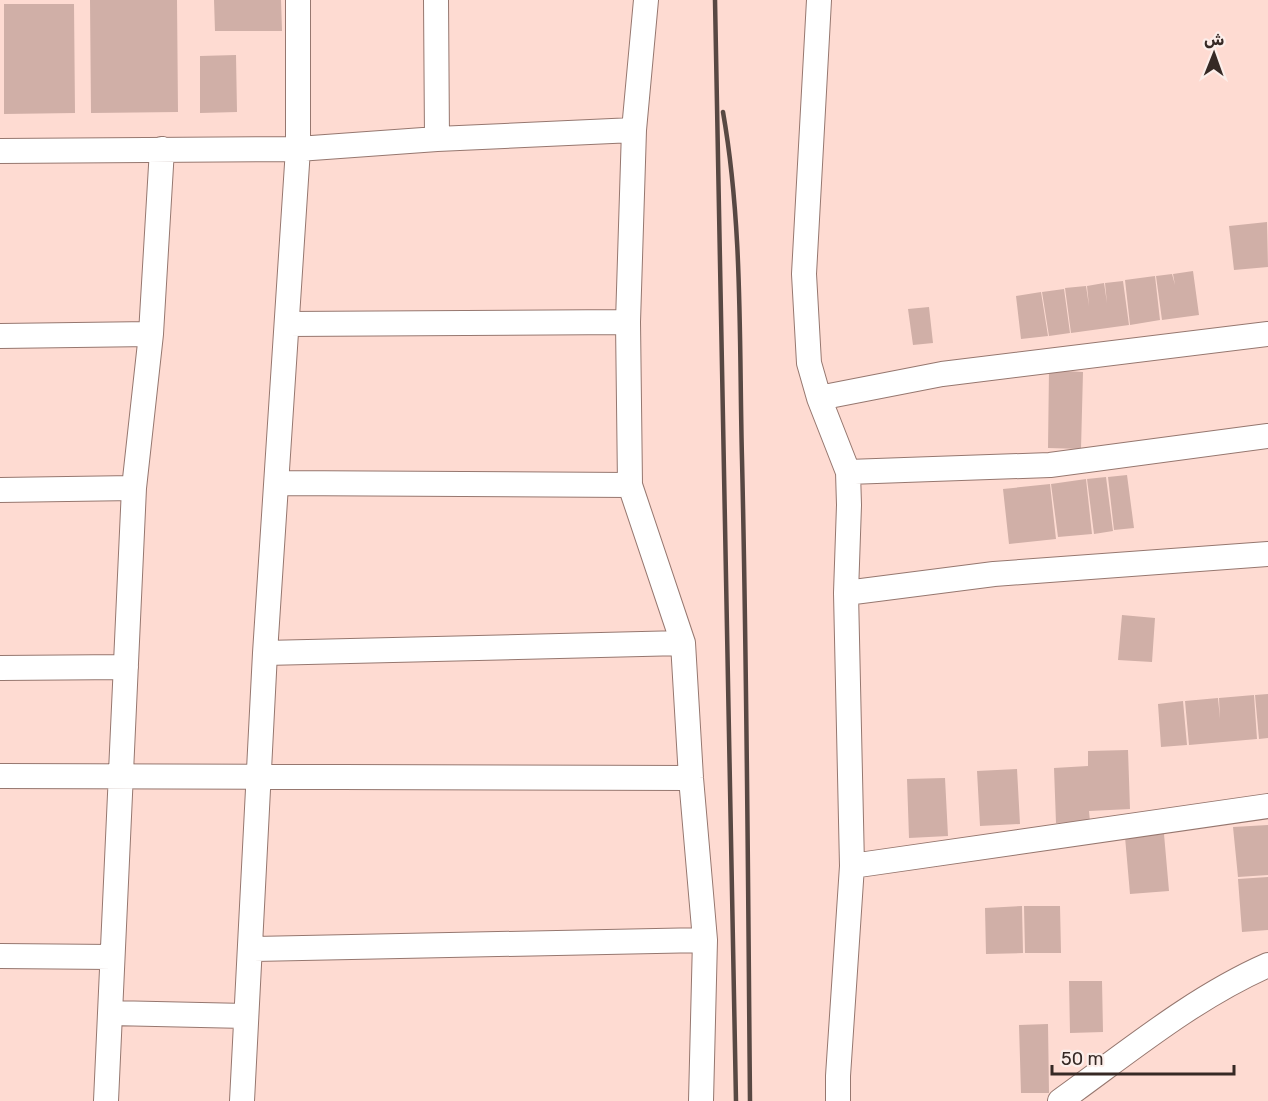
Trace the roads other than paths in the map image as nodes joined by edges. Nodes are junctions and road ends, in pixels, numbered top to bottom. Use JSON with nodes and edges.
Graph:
{"nodes":[{"id":1,"x":298,"y":0,"type":"edge"},
{"id":2,"x":436,"y":0,"type":"edge"},
{"id":3,"x":646,"y":0,"type":"edge"},
{"id":4,"x":819,"y":0,"type":"edge"},
{"id":5,"x":634,"y":130,"type":"junction"},
{"id":6,"x":437,"y":139,"type":"junction"},
{"id":7,"x":162,"y":148,"type":"junction"},
{"id":8,"x":298,"y":149,"type":"junction"},
{"id":9,"x":0,"y":150,"type":"edge"},
{"id":10,"x":628,"y":322,"type":"junction"},
{"id":11,"x":287,"y":324,"type":"junction"},
{"id":12,"x":151,"y":334,"type":"junction"},
{"id":13,"x":1268,"y":334,"type":"edge"},
{"id":14,"x":0,"y":336,"type":"edge"},
{"id":15,"x":819,"y":398,"type":"junction"},
{"id":16,"x":1268,"y":436,"type":"edge"},
{"id":17,"x":848,"y":472,"type":"junction"},
{"id":18,"x":277,"y":483,"type":"junction"},
{"id":19,"x":630,"y":485,"type":"junction"},
{"id":20,"x":135,"y":488,"type":"junction"},
{"id":21,"x":0,"y":490,"type":"edge"},
{"id":22,"x":1268,"y":554,"type":"edge"},
{"id":23,"x":846,"y":593,"type":"junction"},
{"id":24,"x":682,"y":643,"type":"junction"},
{"id":25,"x":265,"y":653,"type":"junction"},
{"id":26,"x":126,"y":667,"type":"junction"},
{"id":27,"x":0,"y":668,"type":"edge"},
{"id":28,"x":0,"y":776,"type":"edge"},
{"id":29,"x":122,"y":776,"type":"junction"},
{"id":30,"x":259,"y":776,"type":"junction"},
{"id":31,"x":691,"y":778,"type":"junction"},
{"id":32,"x":1268,"y":806,"type":"edge"},
{"id":33,"x":852,"y":866,"type":"junction"},
{"id":34,"x":705,"y":940,"type":"junction"},
{"id":35,"x":250,"y":949,"type":"junction"},
{"id":36,"x":0,"y":956,"type":"edge"},
{"id":37,"x":112,"y":957,"type":"junction"},
{"id":38,"x":1268,"y":965,"type":"edge"},
{"id":39,"x":111,"y":1012,"type":"junction"},
{"id":40,"x":246,"y":1016,"type":"junction"},
{"id":41,"x":106,"y":1101,"type":"edge"},
{"id":42,"x":242,"y":1101,"type":"edge"},
{"id":43,"x":701,"y":1101,"type":"edge"},
{"id":44,"x":838,"y":1101,"type":"edge"},
{"id":45,"x":1060,"y":1101,"type":"edge"}],
"edges":[{"from":1,"to":8,"type":"street"},
{"from":2,"to":6,"type":"street"},
{"from":3,"to":5,"type":"street"},
{"from":4,"to":15,"type":"street"},
{"from":5,"to":6,"type":"street"},
{"from":5,"to":10,"type":"street"},
{"from":6,"to":8,"type":"street"},
{"from":7,"to":8,"type":"street"},
{"from":7,"to":9,"type":"street"},
{"from":7,"to":12,"type":"street"},
{"from":8,"to":11,"type":"street"},
{"from":10,"to":11,"type":"street"},
{"from":10,"to":19,"type":"street"},
{"from":11,"to":18,"type":"street"},
{"from":12,"to":14,"type":"street"},
{"from":12,"to":20,"type":"street"},
{"from":13,"to":15,"type":"street"},
{"from":15,"to":17,"type":"street"},
{"from":16,"to":17,"type":"street"},
{"from":17,"to":23,"type":"street"},
{"from":18,"to":19,"type":"street"},
{"from":18,"to":25,"type":"street"},
{"from":19,"to":24,"type":"street"},
{"from":20,"to":21,"type":"street"},
{"from":20,"to":26,"type":"street"},
{"from":22,"to":23,"type":"street"},
{"from":23,"to":33,"type":"street"},
{"from":24,"to":25,"type":"street"},
{"from":24,"to":31,"type":"street"},
{"from":25,"to":30,"type":"street"},
{"from":26,"to":27,"type":"street"},
{"from":26,"to":29,"type":"street"},
{"from":28,"to":29,"type":"street"},
{"from":29,"to":30,"type":"street"},
{"from":29,"to":37,"type":"street"},
{"from":30,"to":31,"type":"street"},
{"from":30,"to":35,"type":"street"},
{"from":31,"to":34,"type":"street"},
{"from":32,"to":33,"type":"street"},
{"from":33,"to":44,"type":"street"},
{"from":34,"to":35,"type":"street"},
{"from":34,"to":43,"type":"street"},
{"from":35,"to":40,"type":"street"},
{"from":36,"to":37,"type":"street"},
{"from":37,"to":39,"type":"street"},
{"from":38,"to":45,"type":"street"},
{"from":39,"to":40,"type":"street"},
{"from":39,"to":41,"type":"street"},
{"from":40,"to":42,"type":"street"}]}
